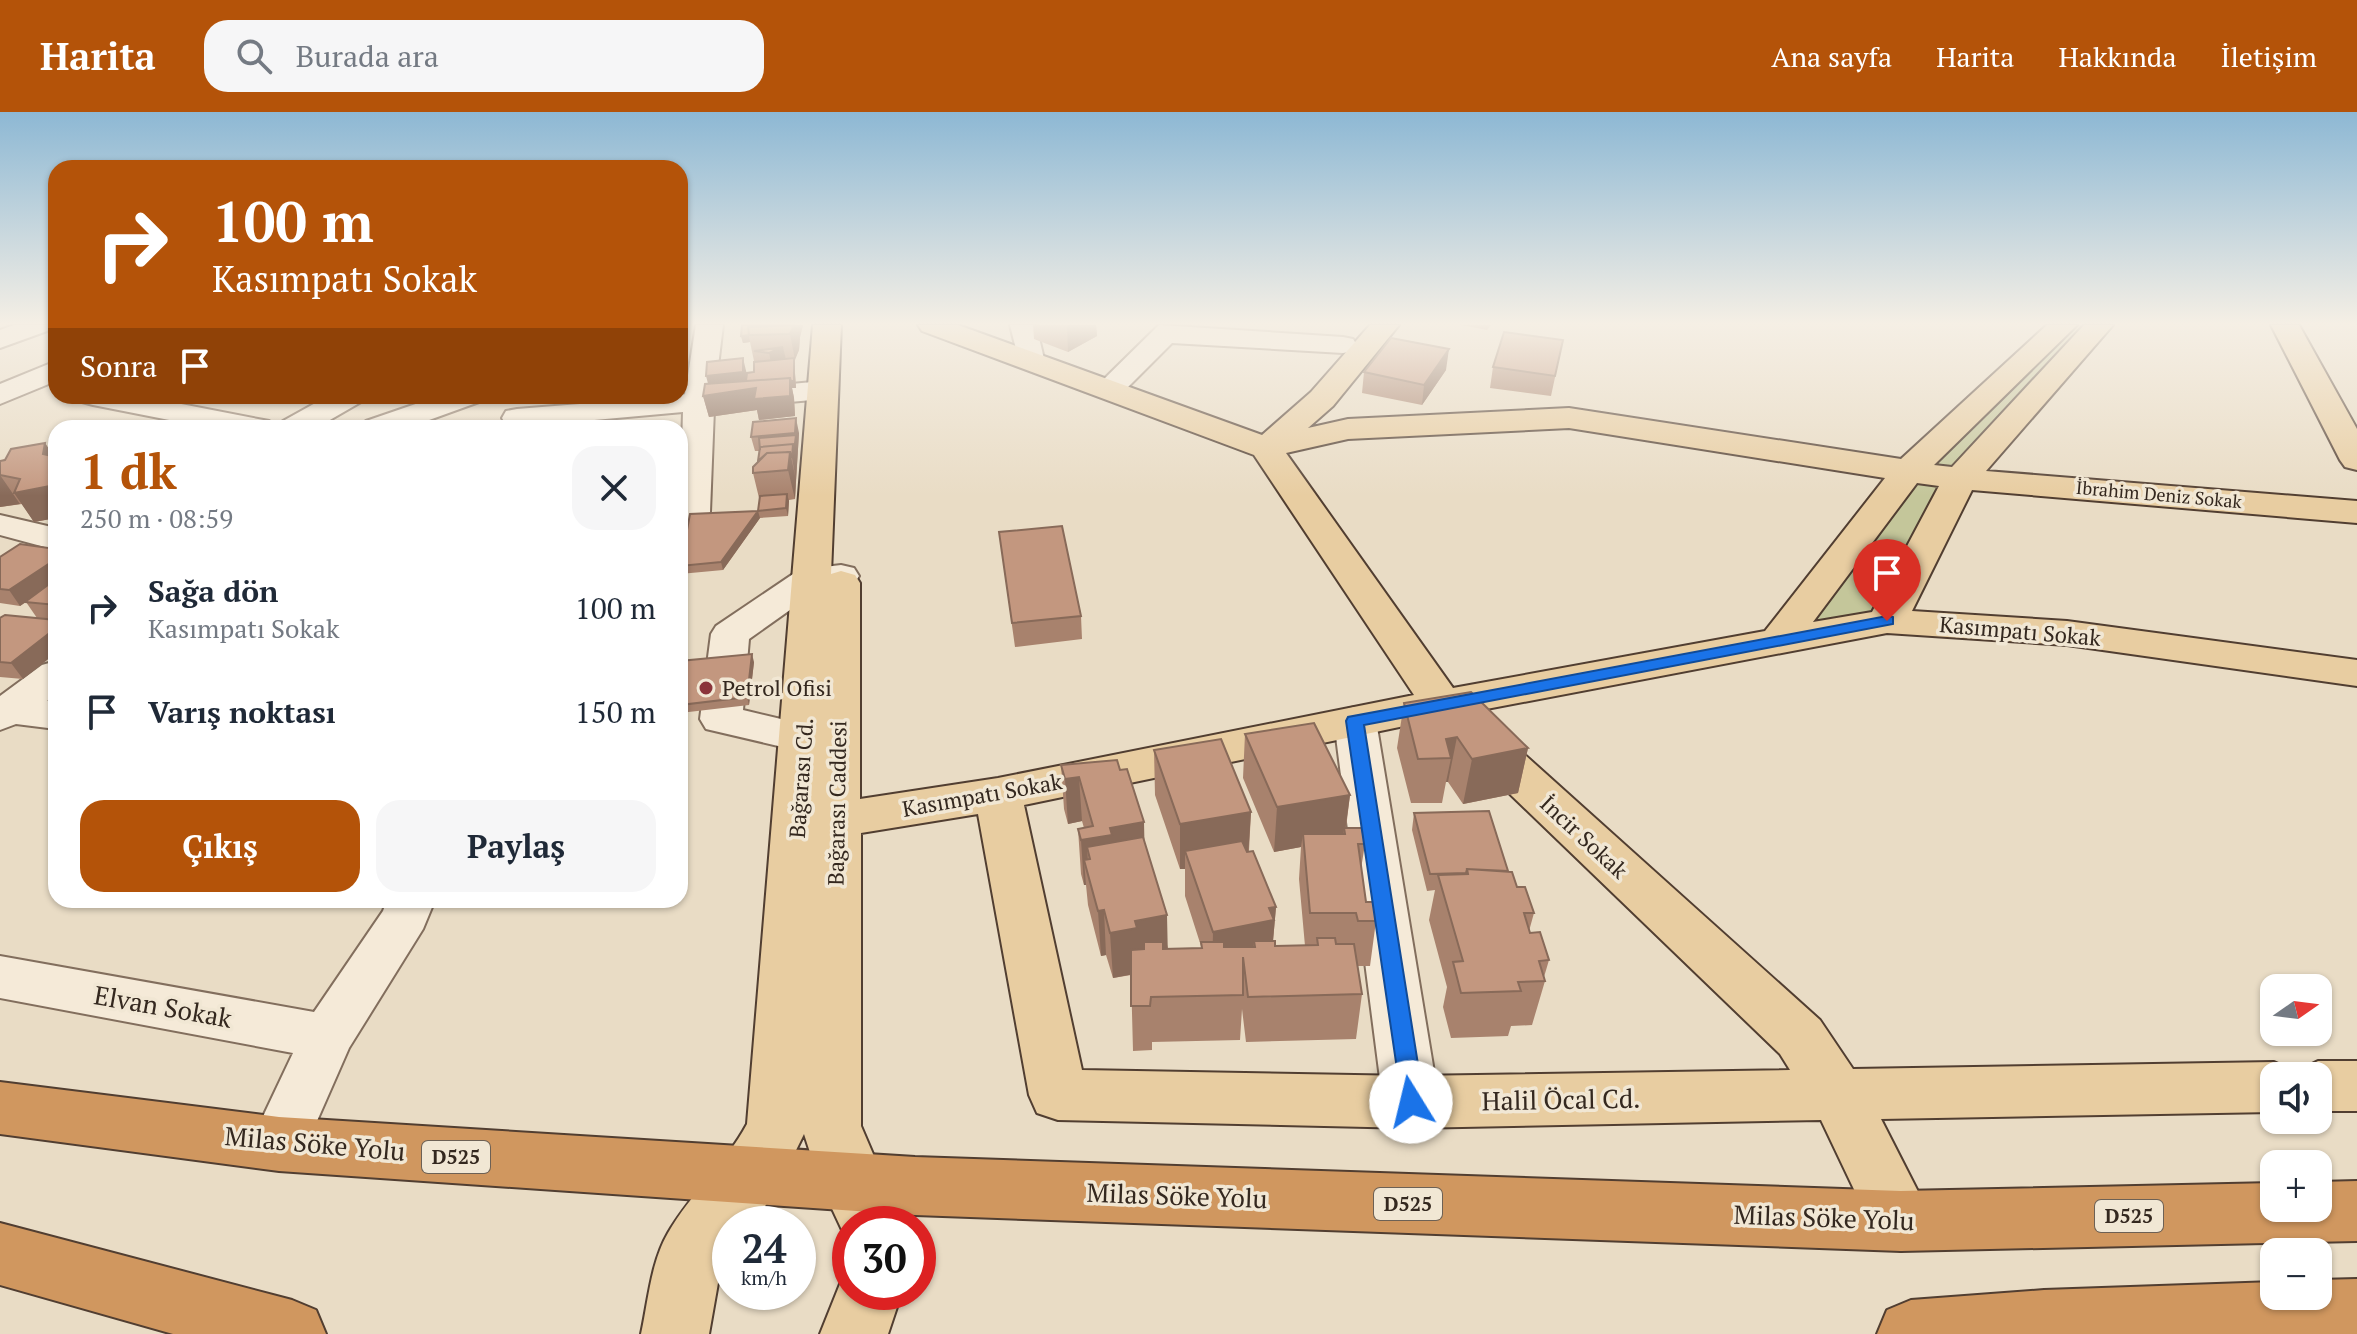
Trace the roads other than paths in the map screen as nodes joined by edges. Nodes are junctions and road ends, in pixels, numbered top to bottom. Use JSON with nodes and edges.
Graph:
{"nodes":[{"id":1,"x":696,"y":382,"type":"edge"},
{"id":2,"x":823,"y":382,"type":"edge"},
{"id":3,"x":843,"y":382,"type":"edge"},
{"id":4,"x":1091,"y":382,"type":"edge"},
{"id":5,"x":1117,"y":382,"type":"edge"},
{"id":6,"x":1310,"y":382,"type":"edge"},
{"id":7,"x":1336,"y":382,"type":"edge"},
{"id":8,"x":2002,"y":382,"type":"edge"},
{"id":9,"x":2048,"y":382,"type":"edge"},
{"id":10,"x":2315,"y":382,"type":"edge"},
{"id":11,"x":7,"y":387,"type":"edge"},
{"id":12,"x":1110,"y":389,"type":"junction"},
{"id":13,"x":48,"y":390,"type":"edge"},
{"id":14,"x":823,"y":390,"type":"junction"},
{"id":15,"x":699,"y":400,"type":"junction"},
{"id":16,"x":688,"y":401,"type":"edge"},
{"id":17,"x":170,"y":404,"type":"edge"},
{"id":18,"x":179,"y":404,"type":"edge"},
{"id":19,"x":250,"y":404,"type":"edge"},
{"id":20,"x":336,"y":404,"type":"edge"},
{"id":21,"x":445,"y":404,"type":"edge"},
{"id":22,"x":647,"y":404,"type":"edge"},
{"id":23,"x":517,"y":414,"type":"edge"},
{"id":24,"x":137,"y":420,"type":"edge"},
{"id":25,"x":219,"y":420,"type":"joint"},
{"id":26,"x":308,"y":420,"type":"edge"},
{"id":27,"x":400,"y":420,"type":"edge"},
{"id":28,"x":688,"y":439,"type":"edge"},
{"id":29,"x":1266,"y":448,"type":"junction"},
{"id":30,"x":2357,"y":460,"type":"edge"},
{"id":31,"x":1907,"y":472,"type":"junction"},
{"id":32,"x":1960,"y":479,"type":"junction"},
{"id":33,"x":693,"y":512,"type":"edge"},
{"id":34,"x":2357,"y":512,"type":"edge"},
{"id":35,"x":29,"y":532,"type":"edge"},
{"id":36,"x":0,"y":552,"type":"edge"},
{"id":37,"x":827,"y":577,"type":"junction"},
{"id":38,"x":1887,"y":621,"type":"junction"},
{"id":39,"x":1779,"y":640,"type":"junction"},
{"id":40,"x":2357,"y":673,"type":"edge"},
{"id":41,"x":48,"y":680,"type":"edge"},
{"id":42,"x":1442,"y":704,"type":"junction"},
{"id":43,"x":4,"y":713,"type":"edge"},
{"id":44,"x":48,"y":715,"type":"edge"},
{"id":45,"x":1355,"y":721,"type":"junction"},
{"id":46,"x":804,"y":738,"type":"junction"},
{"id":47,"x":998,"y":794,"type":"junction"},
{"id":48,"x":836,"y":820,"type":"junction"},
{"id":49,"x":408,"y":908,"type":"edge"},
{"id":50,"x":0,"y":977,"type":"edge"},
{"id":51,"x":327,"y":1037,"type":"junction"},
{"id":52,"x":2332,"y":1086,"type":"edge"},
{"id":53,"x":2357,"y":1086,"type":"edge"},
{"id":54,"x":2260,"y":1087,"type":"edge"},
{"id":55,"x":1839,"y":1096,"type":"junction"},
{"id":56,"x":1411,"y":1102,"type":"junction"},
{"id":57,"x":0,"y":1108,"type":"edge"},
{"id":58,"x":279,"y":1144,"type":"junction"},
{"id":59,"x":751,"y":1177,"type":"junction"},
{"id":60,"x":861,"y":1203,"type":"edge"},
{"id":61,"x":2357,"y":1211,"type":"edge"},
{"id":62,"x":1901,"y":1221,"type":"junction"},
{"id":63,"x":0,"y":1254,"type":"edge"},
{"id":64,"x":863,"y":1310,"type":"edge"},
{"id":65,"x":2357,"y":1312,"type":"edge"},
{"id":66,"x":2048,"y":1329,"type":"edge"},
{"id":67,"x":292,"y":1334,"type":"edge"},
{"id":68,"x":675,"y":1334,"type":"edge"},
{"id":69,"x":854,"y":1334,"type":"edge"},
{"id":70,"x":1911,"y":1334,"type":"edge"}],
"edges":[{"from":1,"to":15,"type":"street"},
{"from":2,"to":14,"type":"main road","name":"Bağarası Cd."},
{"from":3,"to":37,"type":"main road","name":"Bağarası Caddesi"},
{"from":4,"to":12,"type":"main road"},
{"from":5,"to":12,"type":"street"},
{"from":6,"to":29,"type":"main road"},
{"from":7,"to":29,"type":"main road"},
{"from":8,"to":31,"type":"main road"},
{"from":9,"to":32,"type":"main road"},
{"from":10,"to":30,"type":"main road"},
{"from":11,"to":13,"type":"street"},
{"from":12,"to":29,"type":"main road"},
{"from":14,"to":15,"type":"street"},
{"from":14,"to":37,"type":"main road","name":"Bağarası Cd."},
{"from":15,"to":16,"type":"street"},
{"from":15,"to":28,"type":"street"},
{"from":17,"to":24,"type":"street"},
{"from":18,"to":25,"type":"street"},
{"from":19,"to":25,"type":"street"},
{"from":20,"to":26,"type":"street"},
{"from":21,"to":27,"type":"street"},
{"from":22,"to":23,"type":"street"},
{"from":28,"to":33,"type":"street"},
{"from":29,"to":31,"type":"main road","name":"İbrahim Deniz Sokak"},
{"from":29,"to":42,"type":"main road","name":"İncir Sokak"},
{"from":31,"to":32,"type":"main road","name":"İbrahim Deniz Sokak"},
{"from":31,"to":39,"type":"main road"},
{"from":32,"to":34,"type":"main road","name":"İbrahim Deniz Sokak"},
{"from":32,"to":38,"type":"main road"},
{"from":35,"to":36,"type":"street"},
{"from":37,"to":46,"type":"main road","name":"Bağarası Cd."},
{"from":37,"to":46,"type":"street"},
{"from":37,"to":48,"type":"main road","name":"Bağarası Caddesi"},
{"from":38,"to":39,"type":"main road","name":"Kasımpatı Sokak"},
{"from":38,"to":40,"type":"main road","name":"Kasımpatı Sokak"},
{"from":39,"to":42,"type":"main road","name":"Kasımpatı Sokak"},
{"from":41,"to":43,"type":"street"},
{"from":42,"to":45,"type":"main road","name":"Kasımpatı Sokak"},
{"from":42,"to":55,"type":"main road","name":"İncir Sokak"},
{"from":43,"to":44,"type":"street"},
{"from":45,"to":47,"type":"main road","name":"Kasımpatı Sokak"},
{"from":45,"to":56,"type":"street"},
{"from":46,"to":59,"type":"main road","name":"Bağarası Cd."},
{"from":47,"to":48,"type":"main road","name":"Kasımpatı Sokak"},
{"from":47,"to":56,"type":"main road","name":"Halil Öcal Cd."},
{"from":48,"to":60,"type":"main road","name":"Bağarası Caddesi"},
{"from":49,"to":51,"type":"street"},
{"from":50,"to":51,"type":"street","name":"Elvan Sokak"},
{"from":51,"to":58,"type":"street"},
{"from":52,"to":53,"type":"main road"},
{"from":54,"to":55,"type":"main road","name":"Halil Öcal Cd."},
{"from":55,"to":56,"type":"main road","name":"Halil Öcal Cd."},
{"from":55,"to":62,"type":"main road","name":"İncir Sokak"},
{"from":57,"to":58,"type":"highway","name":"Milas Söke Yolu","number":"D525"},
{"from":58,"to":59,"type":"highway","name":"Milas Söke Yolu","number":"D525"},
{"from":59,"to":60,"type":"highway","name":"Milas Söke Yolu","number":"D525"},
{"from":59,"to":68,"type":"main road","name":"Bağarası Cd."},
{"from":60,"to":62,"type":"highway","name":"Milas Söke Yolu","number":"D525"},
{"from":61,"to":62,"type":"highway","name":"Milas Söke Yolu","number":"D525"},
{"from":63,"to":67,"type":"highway"},
{"from":64,"to":69,"type":"main road"},
{"from":65,"to":66,"type":"highway"},
{"from":66,"to":70,"type":"highway"}]}
